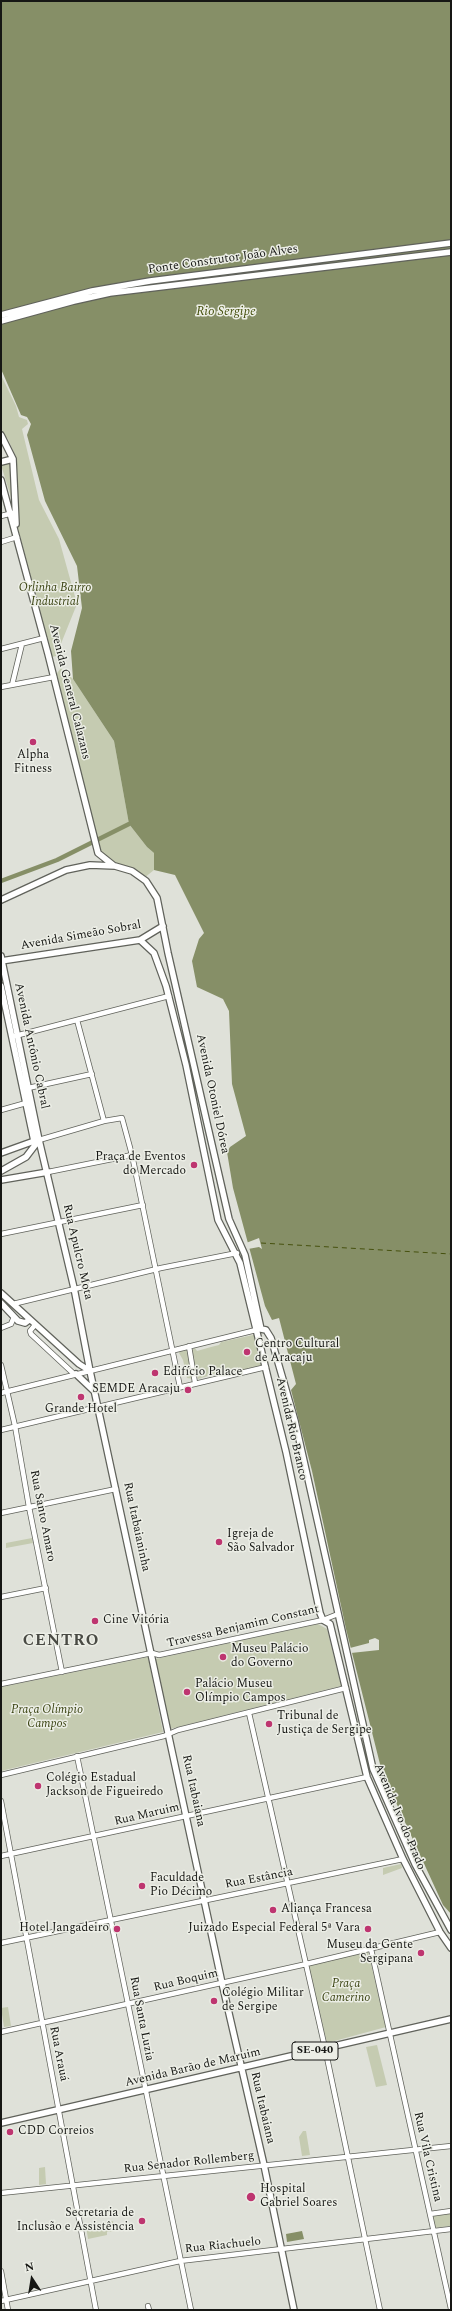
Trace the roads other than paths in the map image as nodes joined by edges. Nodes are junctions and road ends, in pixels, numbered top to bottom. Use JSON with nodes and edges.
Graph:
{"nodes":[{"id":1,"x":451,"y":243,"type":"edge"},
{"id":2,"x":451,"y":252,"type":"edge"},
{"id":3,"x":1,"y":315,"type":"edge"},
{"id":4,"x":1,"y":321,"type":"edge"},
{"id":5,"x":1,"y":435,"type":"edge"},
{"id":6,"x":13,"y":459,"type":"junction"},
{"id":7,"x":1,"y":462,"type":"edge"},
{"id":8,"x":1,"y":480,"type":"edge"},
{"id":9,"x":13,"y":513,"type":"junction"},
{"id":10,"x":1,"y":516,"type":"edge"},
{"id":11,"x":16,"y":535,"type":"junction"},
{"id":12,"x":1,"y":542,"type":"edge"},
{"id":13,"x":44,"y":638,"type":"junction"},
{"id":14,"x":22,"y":644,"type":"junction"},
{"id":15,"x":1,"y":649,"type":"edge"},
{"id":16,"x":54,"y":677,"type":"junction"},
{"id":17,"x":12,"y":685,"type":"junction"},
{"id":18,"x":1,"y":687,"type":"edge"},
{"id":19,"x":115,"y":866,"type":"junction"},
{"id":20,"x":1,"y":900,"type":"edge"},
{"id":21,"x":163,"y":926,"type":"junction"},
{"id":22,"x":140,"y":940,"type":"junction"},
{"id":23,"x":1,"y":960,"type":"edge"},
{"id":24,"x":1,"y":986,"type":"edge"},
{"id":25,"x":169,"y":996,"type":"junction"},
{"id":26,"x":77,"y":1020,"type":"junction"},
{"id":27,"x":15,"y":1036,"type":"junction"},
{"id":28,"x":92,"y":1074,"type":"junction"},
{"id":29,"x":28,"y":1088,"type":"junction"},
{"id":30,"x":26,"y":1102,"type":"junction"},
{"id":31,"x":1,"y":1110,"type":"edge"},
{"id":32,"x":104,"y":1121,"type":"junction"},
{"id":33,"x":37,"y":1140,"type":"junction"},
{"id":34,"x":1,"y":1153,"type":"edge"},
{"id":35,"x":132,"y":1155,"type":"junction"},
{"id":36,"x":1,"y":1171,"type":"edge"},
{"id":37,"x":48,"y":1172,"type":"junction"},
{"id":38,"x":1,"y":1180,"type":"edge"},
{"id":39,"x":143,"y":1205,"type":"junction"},
{"id":40,"x":60,"y":1222,"type":"junction"},
{"id":41,"x":1,"y":1234,"type":"edge"},
{"id":42,"x":237,"y":1253,"type":"junction"},
{"id":43,"x":156,"y":1269,"type":"junction"},
{"id":44,"x":74,"y":1288,"type":"junction"},
{"id":45,"x":1,"y":1293,"type":"edge"},
{"id":46,"x":1,"y":1303,"type":"edge"},
{"id":47,"x":13,"y":1304,"type":"junction"},
{"id":48,"x":14,"y":1317,"type":"junction"},
{"id":49,"x":29,"y":1320,"type":"junction"},
{"id":50,"x":35,"y":1325,"type":"junction"},
{"id":51,"x":1,"y":1328,"type":"edge"},
{"id":52,"x":262,"y":1329,"type":"junction"},
{"id":53,"x":255,"y":1330,"type":"junction"},
{"id":54,"x":189,"y":1346,"type":"junction"},
{"id":55,"x":173,"y":1350,"type":"junction"},
{"id":56,"x":1,"y":1365,"type":"edge"},
{"id":57,"x":266,"y":1367,"type":"junction"},
{"id":58,"x":90,"y":1371,"type":"junction"},
{"id":59,"x":75,"y":1374,"type":"junction"},
{"id":60,"x":195,"y":1383,"type":"junction"},
{"id":61,"x":180,"y":1387,"type":"junction"},
{"id":62,"x":7,"y":1391,"type":"junction"},
{"id":63,"x":95,"y":1392,"type":"junction"},
{"id":64,"x":1,"y":1393,"type":"edge"},
{"id":65,"x":98,"y":1406,"type":"junction"},
{"id":66,"x":15,"y":1426,"type":"junction"},
{"id":67,"x":1,"y":1430,"type":"edge"},
{"id":68,"x":116,"y":1488,"type":"junction"},
{"id":69,"x":29,"y":1507,"type":"junction"},
{"id":70,"x":1,"y":1513,"type":"edge"},
{"id":71,"x":46,"y":1588,"type":"junction"},
{"id":72,"x":1,"y":1597,"type":"edge"},
{"id":73,"x":338,"y":1614,"type":"junction"},
{"id":74,"x":323,"y":1620,"type":"junction"},
{"id":75,"x":152,"y":1653,"type":"junction"},
{"id":76,"x":62,"y":1672,"type":"junction"},
{"id":77,"x":1,"y":1684,"type":"edge"},
{"id":78,"x":346,"y":1688,"type":"junction"},
{"id":79,"x":249,"y":1713,"type":"junction"},
{"id":80,"x":170,"y":1733,"type":"junction"},
{"id":81,"x":77,"y":1756,"type":"junction"},
{"id":82,"x":1,"y":1775,"type":"edge"},
{"id":83,"x":367,"y":1777,"type":"junction"},
{"id":84,"x":268,"y":1799,"type":"junction"},
{"id":85,"x":1,"y":1800,"type":"edge"},
{"id":86,"x":187,"y":1816,"type":"junction"},
{"id":87,"x":94,"y":1837,"type":"junction"},
{"id":88,"x":11,"y":1854,"type":"junction"},
{"id":89,"x":1,"y":1856,"type":"edge"},
{"id":90,"x":404,"y":1859,"type":"junction"},
{"id":91,"x":287,"y":1884,"type":"junction"},
{"id":92,"x":205,"y":1900,"type":"junction"},
{"id":93,"x":111,"y":1920,"type":"junction"},
{"id":94,"x":451,"y":1930,"type":"edge"},
{"id":95,"x":440,"y":1932,"type":"junction"},
{"id":96,"x":27,"y":1938,"type":"junction"},
{"id":97,"x":1,"y":1943,"type":"edge"},
{"id":98,"x":451,"y":1948,"type":"edge"},
{"id":99,"x":371,"y":1949,"type":"junction"},
{"id":100,"x":305,"y":1964,"type":"junction"},
{"id":101,"x":222,"y":1983,"type":"junction"},
{"id":102,"x":127,"y":2004,"type":"junction"},
{"id":103,"x":451,"y":2019,"type":"edge"},
{"id":104,"x":42,"y":2024,"type":"junction"},
{"id":105,"x":1,"y":2032,"type":"edge"},
{"id":106,"x":389,"y":2034,"type":"junction"},
{"id":107,"x":325,"y":2048,"type":"junction"},
{"id":108,"x":242,"y":2068,"type":"junction"},
{"id":109,"x":145,"y":2090,"type":"junction"},
{"id":110,"x":58,"y":2110,"type":"junction"},
{"id":111,"x":1,"y":2123,"type":"edge"},
{"id":112,"x":451,"y":2146,"type":"edge"},
{"id":113,"x":416,"y":2150,"type":"junction"},
{"id":114,"x":348,"y":2157,"type":"junction"},
{"id":115,"x":264,"y":2165,"type":"junction"},
{"id":116,"x":163,"y":2176,"type":"junction"},
{"id":117,"x":73,"y":2185,"type":"junction"},
{"id":118,"x":1,"y":2193,"type":"edge"},
{"id":119,"x":451,"y":2211,"type":"edge"},
{"id":120,"x":430,"y":2214,"type":"junction"},
{"id":121,"x":451,"y":2229,"type":"edge"},
{"id":122,"x":433,"y":2231,"type":"junction"},
{"id":123,"x":366,"y":2239,"type":"junction"},
{"id":124,"x":281,"y":2249,"type":"junction"},
{"id":125,"x":180,"y":2261,"type":"junction"},
{"id":126,"x":1,"y":2271,"type":"edge"},
{"id":127,"x":90,"y":2280,"type":"junction"},
{"id":128,"x":6,"y":2300,"type":"junction"},
{"id":129,"x":1,"y":2302,"type":"edge"},
{"id":130,"x":451,"y":2309,"type":"edge"},
{"id":131,"x":8,"y":2310,"type":"edge"},
{"id":132,"x":96,"y":2310,"type":"edge"},
{"id":133,"x":191,"y":2310,"type":"edge"},
{"id":134,"x":294,"y":2310,"type":"edge"},
{"id":135,"x":380,"y":2310,"type":"edge"}],
"edges":[{"from":1,"to":3,"type":"main road","name":"Ponte Construtor João Alves"},
{"from":2,"to":4,"type":"main road","name":"Ponte Construtor João Alves"},
{"from":5,"to":6,"type":"main road","name":"Avenida General Calazans"},
{"from":6,"to":7,"type":"main road"},
{"from":6,"to":9,"type":"main road","name":"Avenida General Calazans"},
{"from":8,"to":9,"type":"main road","name":"Avenida General Calazans"},
{"from":9,"to":10,"type":"street"},
{"from":9,"to":11,"type":"main road","name":"Avenida General Calazans"},
{"from":11,"to":12,"type":"street"},
{"from":11,"to":13,"type":"main road","name":"Avenida General Calazans"},
{"from":13,"to":14,"type":"street"},
{"from":13,"to":16,"type":"main road","name":"Avenida General Calazans"},
{"from":14,"to":15,"type":"street"},
{"from":14,"to":17,"type":"street"},
{"from":16,"to":17,"type":"street"},
{"from":16,"to":19,"type":"main road","name":"Avenida General Calazans"},
{"from":17,"to":18,"type":"street"},
{"from":19,"to":20,"type":"main road"},
{"from":19,"to":21,"type":"main road","name":"Avenida Otoniel Dórea"},
{"from":21,"to":22,"type":"main road","name":"Avenida Simeão Sobral"},
{"from":21,"to":52,"type":"main road","name":"Avenida Otoniel Dórea"},
{"from":22,"to":23,"type":"main road","name":"Avenida Simeão Sobral"},
{"from":22,"to":25,"type":"main road","name":"Avenida Otoniel Dórea"},
{"from":23,"to":27,"type":"main road","name":"Avenida Antônio Cabral"},
{"from":24,"to":27,"type":"main road","name":"Avenida Antônio Cabral"},
{"from":25,"to":26,"type":"street"},
{"from":25,"to":42,"type":"main road","name":"Avenida Otoniel Dórea"},
{"from":26,"to":27,"type":"street"},
{"from":26,"to":28,"type":"street"},
{"from":27,"to":29,"type":"main road","name":"Avenida Antônio Cabral"},
{"from":27,"to":30,"type":"main road","name":"Avenida Antônio Cabral"},
{"from":28,"to":29,"type":"street"},
{"from":28,"to":32,"type":"street"},
{"from":29,"to":33,"type":"main road","name":"Avenida Antônio Cabral"},
{"from":30,"to":31,"type":"street"},
{"from":30,"to":33,"type":"main road","name":"Avenida Antônio Cabral"},
{"from":32,"to":33,"type":"street"},
{"from":32,"to":35,"type":"street"},
{"from":33,"to":34,"type":"main road"},
{"from":33,"to":36,"type":"main road"},
{"from":33,"to":37,"type":"main road","name":"Rua Apulcro Mota"},
{"from":35,"to":37,"type":"street"},
{"from":35,"to":39,"type":"street"},
{"from":37,"to":38,"type":"main road"},
{"from":37,"to":40,"type":"main road","name":"Rua Apulcro Mota"},
{"from":39,"to":40,"type":"street"},
{"from":39,"to":43,"type":"street"},
{"from":40,"to":41,"type":"street"},
{"from":40,"to":44,"type":"main road","name":"Rua Apulcro Mota"},
{"from":42,"to":43,"type":"street"},
{"from":42,"to":53,"type":"main road","name":"Avenida Otoniel Dórea"},
{"from":43,"to":44,"type":"street"},
{"from":43,"to":55,"type":"street"},
{"from":44,"to":47,"type":"street"},
{"from":44,"to":58,"type":"main road","name":"Rua Apulcro Mota"},
{"from":45,"to":47,"type":"main road"},
{"from":46,"to":48,"type":"main road"},
{"from":47,"to":49,"type":"main road"},
{"from":48,"to":49,"type":"main road"},
{"from":48,"to":51,"type":"street"},
{"from":49,"to":50,"type":"main road"},
{"from":50,"to":58,"type":"main road"},
{"from":50,"to":59,"type":"street"},
{"from":52,"to":53,"type":"street"},
{"from":52,"to":73,"type":"main road","name":"Avenida Rio Branco"},
{"from":53,"to":54,"type":"street"},
{"from":53,"to":57,"type":"main road","name":"Avenida Rio Branco"},
{"from":54,"to":55,"type":"street"},
{"from":54,"to":60,"type":"street"},
{"from":55,"to":58,"type":"street"},
{"from":55,"to":61,"type":"street"},
{"from":56,"to":62,"type":"street","name":"Rua Santo Amaro"},
{"from":57,"to":60,"type":"street"},
{"from":57,"to":74,"type":"main road","name":"Avenida Rio Branco"},
{"from":58,"to":59,"type":"street"},
{"from":58,"to":63,"type":"main road","name":"Rua Apulcro Mota"},
{"from":59,"to":62,"type":"street"},
{"from":59,"to":63,"type":"main road"},
{"from":60,"to":61,"type":"street"},
{"from":61,"to":65,"type":"street"},
{"from":62,"to":64,"type":"street"},
{"from":62,"to":66,"type":"street","name":"Rua Santo Amaro"},
{"from":63,"to":65,"type":"main road","name":"Rua Itabaianinha"},
{"from":65,"to":66,"type":"street"},
{"from":65,"to":68,"type":"main road","name":"Rua Itabaianinha"},
{"from":66,"to":67,"type":"street"},
{"from":66,"to":69,"type":"street","name":"Rua Santo Amaro"},
{"from":68,"to":69,"type":"street"},
{"from":68,"to":75,"type":"main road","name":"Rua Itabaianinha"},
{"from":69,"to":70,"type":"street"},
{"from":69,"to":71,"type":"street","name":"Rua Santo Amaro"},
{"from":71,"to":72,"type":"street"},
{"from":71,"to":76,"type":"street","name":"Rua Santo Amaro"},
{"from":73,"to":74,"type":"street","name":"Travessa Benjamim Constant"},
{"from":73,"to":94,"type":"main road","name":"Avenida Ivo do Prado"},
{"from":74,"to":75,"type":"street","name":"Travessa Benjamim Constant"},
{"from":74,"to":78,"type":"main road","name":"Avenida Ivo do Prado"},
{"from":75,"to":76,"type":"street"},
{"from":75,"to":80,"type":"main road","name":"Rua Itabaiana"},
{"from":76,"to":77,"type":"street"},
{"from":78,"to":79,"type":"street"},
{"from":78,"to":83,"type":"main road","name":"Avenida Ivo do Prado"},
{"from":79,"to":80,"type":"street"},
{"from":79,"to":84,"type":"street"},
{"from":80,"to":81,"type":"street"},
{"from":80,"to":86,"type":"main road","name":"Rua Itabaiana"},
{"from":81,"to":82,"type":"street"},
{"from":81,"to":87,"type":"street","name":"Rua Santa Luzia"},
{"from":83,"to":84,"type":"street","name":"Rua Maruim"},
{"from":83,"to":90,"type":"main road","name":"Avenida Ivo do Prado"},
{"from":84,"to":86,"type":"street","name":"Rua Maruim"},
{"from":84,"to":91,"type":"street"},
{"from":85,"to":88,"type":"street","name":"Rua Arauá"},
{"from":86,"to":87,"type":"street","name":"Rua Maruim"},
{"from":86,"to":92,"type":"main road","name":"Rua Itabaiana"},
{"from":87,"to":88,"type":"street","name":"Rua Maruim"},
{"from":87,"to":93,"type":"street","name":"Rua Santa Luzia"},
{"from":88,"to":89,"type":"street","name":"Rua Maruim"},
{"from":88,"to":96,"type":"street","name":"Rua Arauá"},
{"from":90,"to":91,"type":"street","name":"Rua Estância"},
{"from":90,"to":95,"type":"main road","name":"Avenida Ivo do Prado"},
{"from":91,"to":92,"type":"street","name":"Rua Estância"},
{"from":91,"to":100,"type":"street"},
{"from":92,"to":93,"type":"street","name":"Rua Estância"},
{"from":92,"to":101,"type":"main road","name":"Rua Itabaiana"},
{"from":93,"to":96,"type":"street","name":"Rua Estância"},
{"from":93,"to":102,"type":"street","name":"Rua Santa Luzia"},
{"from":95,"to":98,"type":"main road","name":"Avenida Ivo do Prado"},
{"from":95,"to":99,"type":"street","name":"Rua Boquim"},
{"from":96,"to":97,"type":"street","name":"Rua Estância"},
{"from":96,"to":104,"type":"street","name":"Rua Arauá"},
{"from":99,"to":100,"type":"street","name":"Rua Boquim"},
{"from":99,"to":106,"type":"street"},
{"from":100,"to":101,"type":"street","name":"Rua Boquim"},
{"from":100,"to":107,"type":"street"},
{"from":101,"to":102,"type":"street","name":"Rua Boquim"},
{"from":101,"to":108,"type":"main road","name":"Rua Itabaiana"},
{"from":102,"to":104,"type":"street","name":"Rua Boquim"},
{"from":102,"to":109,"type":"street","name":"Rua Santa Luzia"},
{"from":103,"to":106,"type":"main road","number":"SE-040"},
{"from":104,"to":105,"type":"street","name":"Rua Boquim"},
{"from":104,"to":110,"type":"street","name":"Rua Arauá"},
{"from":106,"to":107,"type":"main road","name":"Avenida Barão de Maruim","number":"SE-040"},
{"from":106,"to":113,"type":"street","name":"Rua Vila Cristina"},
{"from":107,"to":108,"type":"main road","name":"Avenida Barão de Maruim","number":"SE-040"},
{"from":107,"to":114,"type":"street"},
{"from":108,"to":109,"type":"main road","name":"Avenida Barão de Maruim","number":"SE-040"},
{"from":108,"to":115,"type":"main road","name":"Rua Itabaiana"},
{"from":109,"to":110,"type":"main road","name":"Avenida Barão de Maruim","number":"SE-040"},
{"from":109,"to":116,"type":"street","name":"Rua Santa Luzia"},
{"from":110,"to":111,"type":"main road","name":"Avenida Barão de Maruim","number":"SE-040"},
{"from":110,"to":117,"type":"street","name":"Rua Arauá"},
{"from":112,"to":113,"type":"street","name":"Rua Senador Rollemberg"},
{"from":113,"to":114,"type":"street","name":"Rua Senador Rollemberg"},
{"from":113,"to":120,"type":"street","name":"Rua Vila Cristina"},
{"from":114,"to":115,"type":"street","name":"Rua Senador Rollemberg"},
{"from":114,"to":123,"type":"street"},
{"from":115,"to":116,"type":"street","name":"Rua Senador Rollemberg"},
{"from":115,"to":124,"type":"main road","name":"Rua Itabaiana"},
{"from":116,"to":117,"type":"street","name":"Rua Senador Rollemberg"},
{"from":116,"to":125,"type":"street","name":"Rua Santa Luzia"},
{"from":117,"to":118,"type":"street","name":"Rua Senador Rollemberg"},
{"from":117,"to":127,"type":"street","name":"Rua Arauá"},
{"from":119,"to":120,"type":"street"},
{"from":120,"to":122,"type":"street","name":"Rua Vila Cristina"},
{"from":121,"to":122,"type":"street","name":"Rua Riachuelo"},
{"from":122,"to":123,"type":"street","name":"Rua Riachuelo"},
{"from":122,"to":130,"type":"street","name":"Rua Vila Cristina"},
{"from":123,"to":124,"type":"street","name":"Rua Riachuelo"},
{"from":123,"to":135,"type":"street"},
{"from":124,"to":125,"type":"street","name":"Rua Riachuelo"},
{"from":124,"to":134,"type":"main road","name":"Rua Itabaiana"},
{"from":125,"to":127,"type":"street","name":"Rua Riachuelo"},
{"from":125,"to":133,"type":"street","name":"Rua Santa Luzia"},
{"from":126,"to":128,"type":"street"},
{"from":127,"to":128,"type":"street","name":"Rua Riachuelo"},
{"from":127,"to":132,"type":"street","name":"Rua Arauá"},
{"from":128,"to":129,"type":"street","name":"Rua Riachuelo"},
{"from":128,"to":131,"type":"street"}]}
